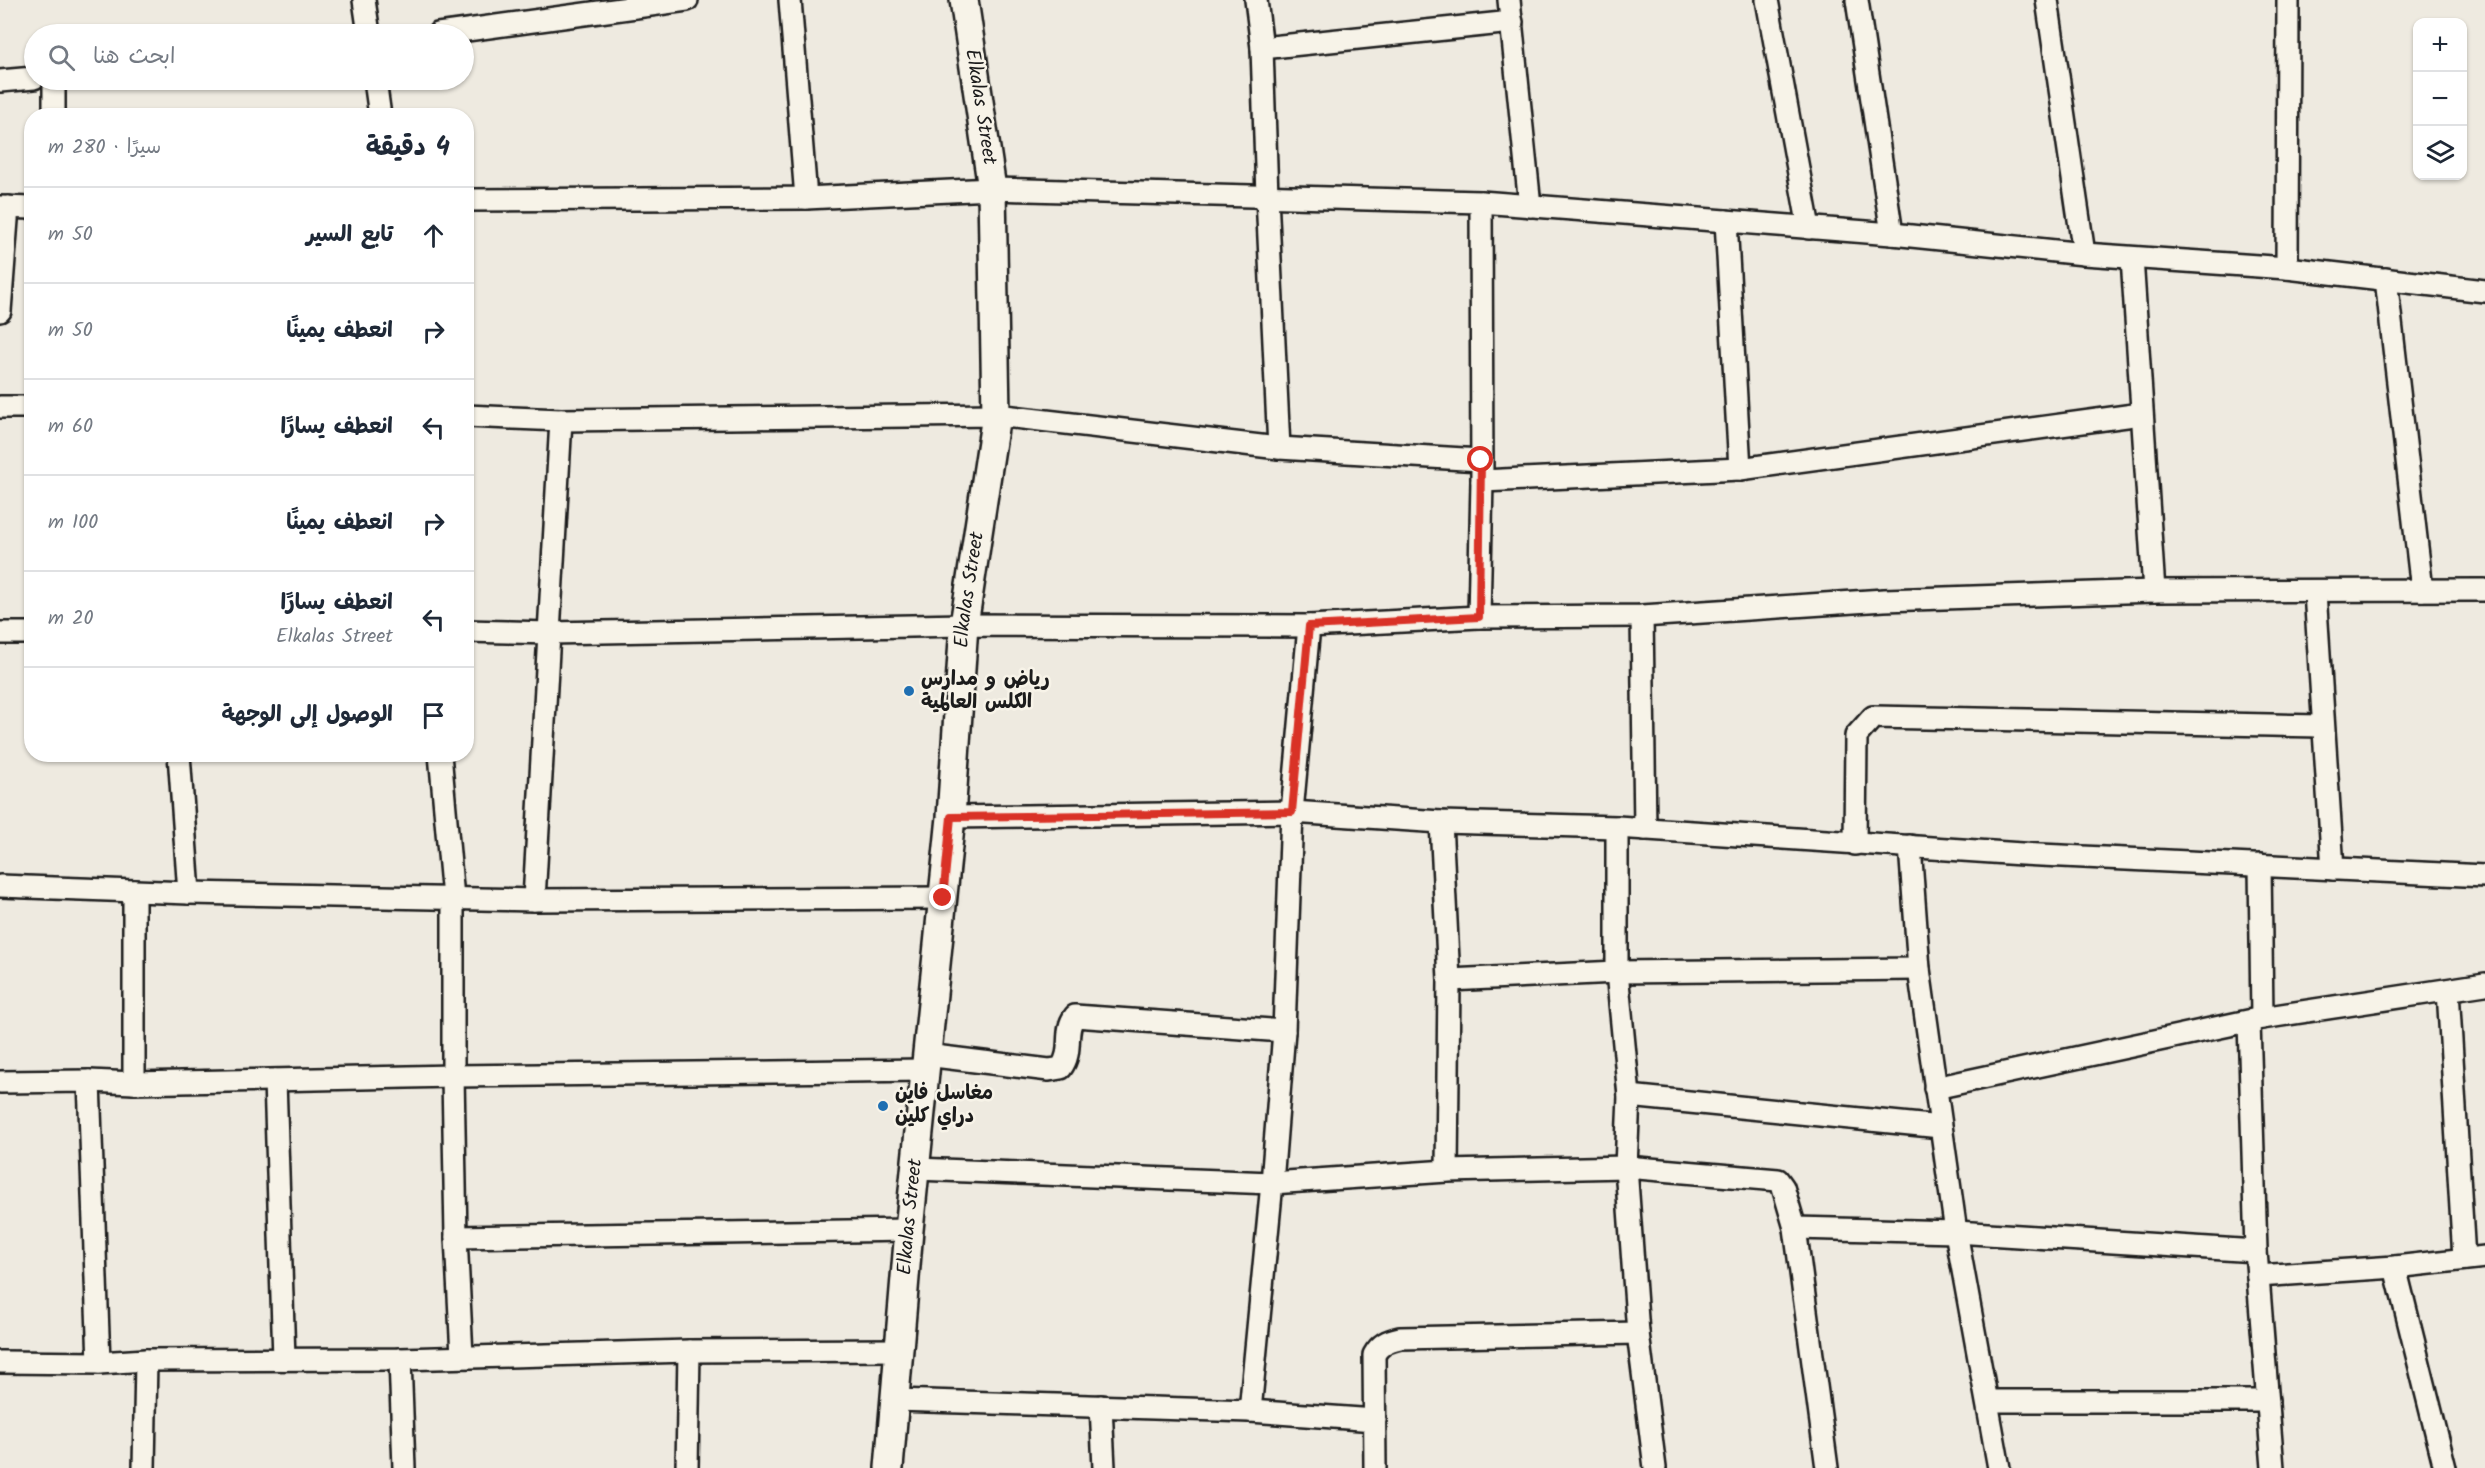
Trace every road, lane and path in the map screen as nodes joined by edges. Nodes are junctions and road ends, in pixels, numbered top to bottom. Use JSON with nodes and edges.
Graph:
{"nodes":[{"id":1,"x":364,"y":0,"type":"edge"},
{"id":2,"x":687,"y":0,"type":"edge"},
{"id":3,"x":790,"y":0,"type":"edge"},
{"id":4,"x":964,"y":0,"type":"edge"},
{"id":5,"x":1256,"y":0,"type":"edge"},
{"id":6,"x":1509,"y":0,"type":"edge"},
{"id":7,"x":1767,"y":0,"type":"edge"},
{"id":8,"x":1857,"y":0,"type":"edge"},
{"id":9,"x":2047,"y":0,"type":"edge"},
{"id":10,"x":2288,"y":0,"type":"edge"},
{"id":11,"x":1512,"y":22,"type":"junction"},
{"id":12,"x":368,"y":24,"type":"edge"},
{"id":13,"x":474,"y":29,"type":"edge"},
{"id":14,"x":1262,"y":48,"type":"junction"},
{"id":15,"x":24,"y":79,"type":"edge"},
{"id":16,"x":0,"y":81,"type":"edge"},
{"id":17,"x":54,"y":90,"type":"edge"},
{"id":18,"x":376,"y":90,"type":"edge"},
{"id":19,"x":54,"y":108,"type":"edge"},
{"id":20,"x":379,"y":108,"type":"edge"},
{"id":21,"x":992,"y":189,"type":"junction"},
{"id":22,"x":1267,"y":196,"type":"junction"},
{"id":23,"x":806,"y":198,"type":"junction"},
{"id":24,"x":474,"y":200,"type":"edge"},
{"id":25,"x":1481,"y":202,"type":"junction"},
{"id":26,"x":1530,"y":206,"type":"junction"},
{"id":27,"x":4,"y":207,"type":"edge"},
{"id":28,"x":24,"y":208,"type":"edge"},
{"id":29,"x":1726,"y":221,"type":"junction"},
{"id":30,"x":1809,"y":228,"type":"junction"},
{"id":31,"x":1892,"y":234,"type":"junction"},
{"id":32,"x":2084,"y":254,"type":"junction"},
{"id":33,"x":2132,"y":258,"type":"junction"},
{"id":34,"x":2287,"y":268,"type":"junction"},
{"id":35,"x":2386,"y":279,"type":"junction"},
{"id":36,"x":2485,"y":291,"type":"edge"},
{"id":37,"x":0,"y":310,"type":"edge"},
{"id":38,"x":0,"y":407,"type":"edge"},
{"id":39,"x":24,"y":407,"type":"edge"},
{"id":40,"x":2141,"y":414,"type":"junction"},
{"id":41,"x":996,"y":415,"type":"junction"},
{"id":42,"x":474,"y":416,"type":"edge"},
{"id":43,"x":561,"y":420,"type":"junction"},
{"id":44,"x":1279,"y":448,"type":"junction"},
{"id":45,"x":1740,"y":469,"type":"junction"},
{"id":46,"x":1482,"y":471,"type":"junction"},
{"id":47,"x":2422,"y":590,"type":"junction"},
{"id":48,"x":2154,"y":591,"type":"junction"},
{"id":49,"x":2485,"y":591,"type":"edge"},
{"id":50,"x":2315,"y":592,"type":"junction"},
{"id":51,"x":1642,"y":616,"type":"junction"},
{"id":52,"x":1479,"y":617,"type":"junction"},
{"id":53,"x":964,"y":624,"type":"junction"},
{"id":54,"x":1309,"y":626,"type":"junction"},
{"id":55,"x":474,"y":631,"type":"edge"},
{"id":56,"x":0,"y":633,"type":"edge"},
{"id":57,"x":24,"y":633,"type":"edge"},
{"id":58,"x":550,"y":633,"type":"junction"},
{"id":59,"x":2322,"y":726,"type":"junction"},
{"id":60,"x":180,"y":762,"type":"edge"},
{"id":61,"x":441,"y":762,"type":"edge"},
{"id":62,"x":1292,"y":812,"type":"junction"},
{"id":63,"x":951,"y":817,"type":"junction"},
{"id":64,"x":1442,"y":822,"type":"junction"},
{"id":65,"x":1617,"y":827,"type":"junction"},
{"id":66,"x":1645,"y":829,"type":"junction"},
{"id":67,"x":1855,"y":844,"type":"junction"},
{"id":68,"x":1910,"y":846,"type":"junction"},
{"id":69,"x":2260,"y":865,"type":"junction"},
{"id":70,"x":2333,"y":869,"type":"junction"},
{"id":71,"x":2485,"y":876,"type":"edge"},
{"id":72,"x":0,"y":886,"type":"edge"},
{"id":73,"x":134,"y":891,"type":"junction"},
{"id":74,"x":189,"y":893,"type":"junction"},
{"id":75,"x":453,"y":898,"type":"junction"},
{"id":76,"x":943,"y":898,"type":"junction"},
{"id":77,"x":534,"y":900,"type":"junction"},
{"id":78,"x":1919,"y":969,"type":"junction"},
{"id":79,"x":1617,"y":972,"type":"junction"},
{"id":80,"x":1449,"y":980,"type":"junction"},
{"id":81,"x":2485,"y":984,"type":"edge"},
{"id":82,"x":2448,"y":990,"type":"junction"},
{"id":83,"x":2255,"y":1020,"type":"junction"},
{"id":84,"x":1284,"y":1031,"type":"junction"},
{"id":85,"x":925,"y":1063,"type":"junction"},
{"id":86,"x":453,"y":1076,"type":"junction"},
{"id":87,"x":275,"y":1080,"type":"junction"},
{"id":88,"x":89,"y":1081,"type":"junction"},
{"id":89,"x":0,"y":1082,"type":"edge"},
{"id":90,"x":134,"y":1083,"type":"junction"},
{"id":91,"x":1935,"y":1088,"type":"junction"},
{"id":92,"x":1629,"y":1096,"type":"junction"},
{"id":93,"x":1941,"y":1127,"type":"junction"},
{"id":94,"x":1626,"y":1167,"type":"junction"},
{"id":95,"x":916,"y":1169,"type":"junction"},
{"id":96,"x":1448,"y":1171,"type":"junction"},
{"id":97,"x":1272,"y":1183,"type":"junction"},
{"id":98,"x":1795,"y":1228,"type":"junction"},
{"id":99,"x":909,"y":1230,"type":"junction"},
{"id":100,"x":1956,"y":1232,"type":"junction"},
{"id":101,"x":456,"y":1237,"type":"junction"},
{"id":102,"x":2256,"y":1251,"type":"junction"},
{"id":103,"x":2485,"y":1257,"type":"edge"},
{"id":104,"x":2464,"y":1259,"type":"junction"},
{"id":105,"x":2395,"y":1267,"type":"junction"},
{"id":106,"x":2258,"y":1276,"type":"junction"},
{"id":107,"x":1638,"y":1333,"type":"junction"},
{"id":108,"x":898,"y":1350,"type":"junction"},
{"id":109,"x":689,"y":1351,"type":"junction"},
{"id":110,"x":462,"y":1356,"type":"junction"},
{"id":111,"x":284,"y":1359,"type":"junction"},
{"id":112,"x":400,"y":1359,"type":"junction"},
{"id":113,"x":146,"y":1360,"type":"junction"},
{"id":114,"x":0,"y":1362,"type":"edge"},
{"id":115,"x":99,"y":1363,"type":"junction"},
{"id":116,"x":895,"y":1400,"type":"junction"},
{"id":117,"x":1988,"y":1401,"type":"junction"},
{"id":118,"x":2268,"y":1401,"type":"junction"},
{"id":119,"x":1101,"y":1406,"type":"junction"},
{"id":120,"x":1250,"y":1411,"type":"junction"},
{"id":121,"x":1376,"y":1420,"type":"junction"},
{"id":122,"x":144,"y":1468,"type":"edge"},
{"id":123,"x":404,"y":1468,"type":"edge"},
{"id":124,"x":687,"y":1468,"type":"edge"},
{"id":125,"x":890,"y":1468,"type":"edge"},
{"id":126,"x":1104,"y":1468,"type":"edge"},
{"id":127,"x":1375,"y":1468,"type":"edge"},
{"id":128,"x":1655,"y":1468,"type":"edge"},
{"id":129,"x":1827,"y":1468,"type":"edge"},
{"id":130,"x":1999,"y":1468,"type":"edge"},
{"id":131,"x":2273,"y":1468,"type":"edge"},
{"id":132,"x":2445,"y":1468,"type":"edge"}],
"edges":[{"from":1,"to":12,"type":"street"},
{"from":2,"to":13,"type":"street"},
{"from":3,"to":23,"type":"street"},
{"from":4,"to":21,"type":"street","name":"Elkalas Street"},
{"from":5,"to":14,"type":"street"},
{"from":6,"to":11,"type":"street"},
{"from":7,"to":30,"type":"street"},
{"from":8,"to":31,"type":"street"},
{"from":9,"to":32,"type":"street"},
{"from":10,"to":34,"type":"street"},
{"from":11,"to":14,"type":"street"},
{"from":11,"to":26,"type":"street"},
{"from":14,"to":22,"type":"street"},
{"from":15,"to":16,"type":"street"},
{"from":17,"to":19,"type":"street"},
{"from":18,"to":20,"type":"street"},
{"from":21,"to":22,"type":"street"},
{"from":21,"to":23,"type":"street"},
{"from":21,"to":41,"type":"street","name":"Elkalas Street"},
{"from":22,"to":25,"type":"street"},
{"from":22,"to":44,"type":"street"},
{"from":23,"to":24,"type":"street"},
{"from":25,"to":26,"type":"street"},
{"from":25,"to":46,"type":"street"},
{"from":26,"to":29,"type":"street"},
{"from":27,"to":28,"type":"street"},
{"from":27,"to":37,"type":"street"},
{"from":29,"to":30,"type":"street"},
{"from":29,"to":45,"type":"street"},
{"from":30,"to":31,"type":"street"},
{"from":31,"to":32,"type":"street"},
{"from":32,"to":33,"type":"street"},
{"from":33,"to":34,"type":"street"},
{"from":33,"to":40,"type":"street"},
{"from":34,"to":35,"type":"street"},
{"from":35,"to":36,"type":"street"},
{"from":35,"to":47,"type":"street"},
{"from":38,"to":39,"type":"street"},
{"from":40,"to":45,"type":"street"},
{"from":40,"to":48,"type":"street"},
{"from":41,"to":43,"type":"street"},
{"from":41,"to":44,"type":"street"},
{"from":41,"to":53,"type":"street","name":"Elkalas Street"},
{"from":42,"to":43,"type":"street"},
{"from":43,"to":58,"type":"street"},
{"from":44,"to":46,"type":"street"},
{"from":45,"to":46,"type":"street"},
{"from":46,"to":52,"type":"street"},
{"from":47,"to":49,"type":"street"},
{"from":47,"to":50,"type":"street"},
{"from":48,"to":50,"type":"street"},
{"from":48,"to":51,"type":"street"},
{"from":50,"to":59,"type":"street"},
{"from":51,"to":52,"type":"street"},
{"from":51,"to":66,"type":"street"},
{"from":52,"to":54,"type":"street"},
{"from":53,"to":54,"type":"street"},
{"from":53,"to":58,"type":"street"},
{"from":53,"to":63,"type":"street","name":"Elkalas Street"},
{"from":54,"to":62,"type":"street"},
{"from":55,"to":58,"type":"street"},
{"from":56,"to":57,"type":"street"},
{"from":58,"to":77,"type":"street"},
{"from":59,"to":67,"type":"street"},
{"from":59,"to":70,"type":"street"},
{"from":60,"to":74,"type":"street"},
{"from":61,"to":75,"type":"street"},
{"from":62,"to":63,"type":"street"},
{"from":62,"to":64,"type":"street"},
{"from":62,"to":84,"type":"street"},
{"from":63,"to":76,"type":"street","name":"Elkalas Street"},
{"from":64,"to":65,"type":"street"},
{"from":64,"to":80,"type":"street"},
{"from":65,"to":66,"type":"street"},
{"from":65,"to":79,"type":"street"},
{"from":66,"to":67,"type":"street"},
{"from":67,"to":68,"type":"street"},
{"from":68,"to":69,"type":"street"},
{"from":68,"to":78,"type":"street"},
{"from":69,"to":70,"type":"street"},
{"from":69,"to":83,"type":"street"},
{"from":70,"to":71,"type":"street"},
{"from":72,"to":73,"type":"street"},
{"from":73,"to":74,"type":"street"},
{"from":73,"to":90,"type":"street"},
{"from":74,"to":75,"type":"street"},
{"from":75,"to":77,"type":"street"},
{"from":75,"to":86,"type":"street"},
{"from":76,"to":77,"type":"street"},
{"from":76,"to":85,"type":"street","name":"Elkalas Street"},
{"from":78,"to":79,"type":"street"},
{"from":78,"to":91,"type":"street"},
{"from":79,"to":80,"type":"street"},
{"from":79,"to":92,"type":"street"},
{"from":80,"to":96,"type":"street"},
{"from":81,"to":82,"type":"street"},
{"from":82,"to":83,"type":"street"},
{"from":82,"to":104,"type":"street"},
{"from":83,"to":91,"type":"street"},
{"from":83,"to":102,"type":"street"},
{"from":84,"to":85,"type":"street"},
{"from":84,"to":97,"type":"street"},
{"from":85,"to":86,"type":"street"},
{"from":85,"to":95,"type":"street","name":"Elkalas Street"},
{"from":86,"to":87,"type":"street"},
{"from":86,"to":101,"type":"street"},
{"from":87,"to":90,"type":"street"},
{"from":87,"to":111,"type":"street"},
{"from":88,"to":89,"type":"street"},
{"from":88,"to":90,"type":"street"},
{"from":88,"to":115,"type":"street"},
{"from":91,"to":93,"type":"street"},
{"from":92,"to":93,"type":"street"},
{"from":92,"to":94,"type":"street"},
{"from":93,"to":100,"type":"street"},
{"from":94,"to":96,"type":"street"},
{"from":94,"to":98,"type":"street"},
{"from":94,"to":107,"type":"street"},
{"from":95,"to":97,"type":"street"},
{"from":95,"to":99,"type":"street","name":"Elkalas Street"},
{"from":96,"to":97,"type":"street"},
{"from":97,"to":120,"type":"street"},
{"from":98,"to":100,"type":"street"},
{"from":98,"to":129,"type":"street"},
{"from":99,"to":101,"type":"street"},
{"from":99,"to":108,"type":"street","name":"Elkalas Street"},
{"from":100,"to":102,"type":"street"},
{"from":100,"to":117,"type":"street"},
{"from":101,"to":110,"type":"street"},
{"from":102,"to":106,"type":"street"},
{"from":103,"to":104,"type":"street"},
{"from":104,"to":105,"type":"street"},
{"from":105,"to":106,"type":"street"},
{"from":105,"to":132,"type":"street"},
{"from":106,"to":118,"type":"street"},
{"from":107,"to":121,"type":"street"},
{"from":107,"to":128,"type":"street"},
{"from":108,"to":109,"type":"street"},
{"from":108,"to":116,"type":"street","name":"Elkalas Street"},
{"from":109,"to":110,"type":"street"},
{"from":109,"to":124,"type":"street"},
{"from":110,"to":112,"type":"street"},
{"from":111,"to":112,"type":"street"},
{"from":111,"to":113,"type":"street"},
{"from":112,"to":123,"type":"street"},
{"from":113,"to":115,"type":"street"},
{"from":113,"to":122,"type":"street"},
{"from":114,"to":115,"type":"street"},
{"from":116,"to":119,"type":"street"},
{"from":116,"to":125,"type":"street","name":"Elkalas Street"},
{"from":117,"to":118,"type":"street"},
{"from":117,"to":130,"type":"street"},
{"from":118,"to":131,"type":"street"},
{"from":119,"to":120,"type":"street"},
{"from":119,"to":126,"type":"street"},
{"from":120,"to":121,"type":"street"},
{"from":121,"to":127,"type":"street"}]}
